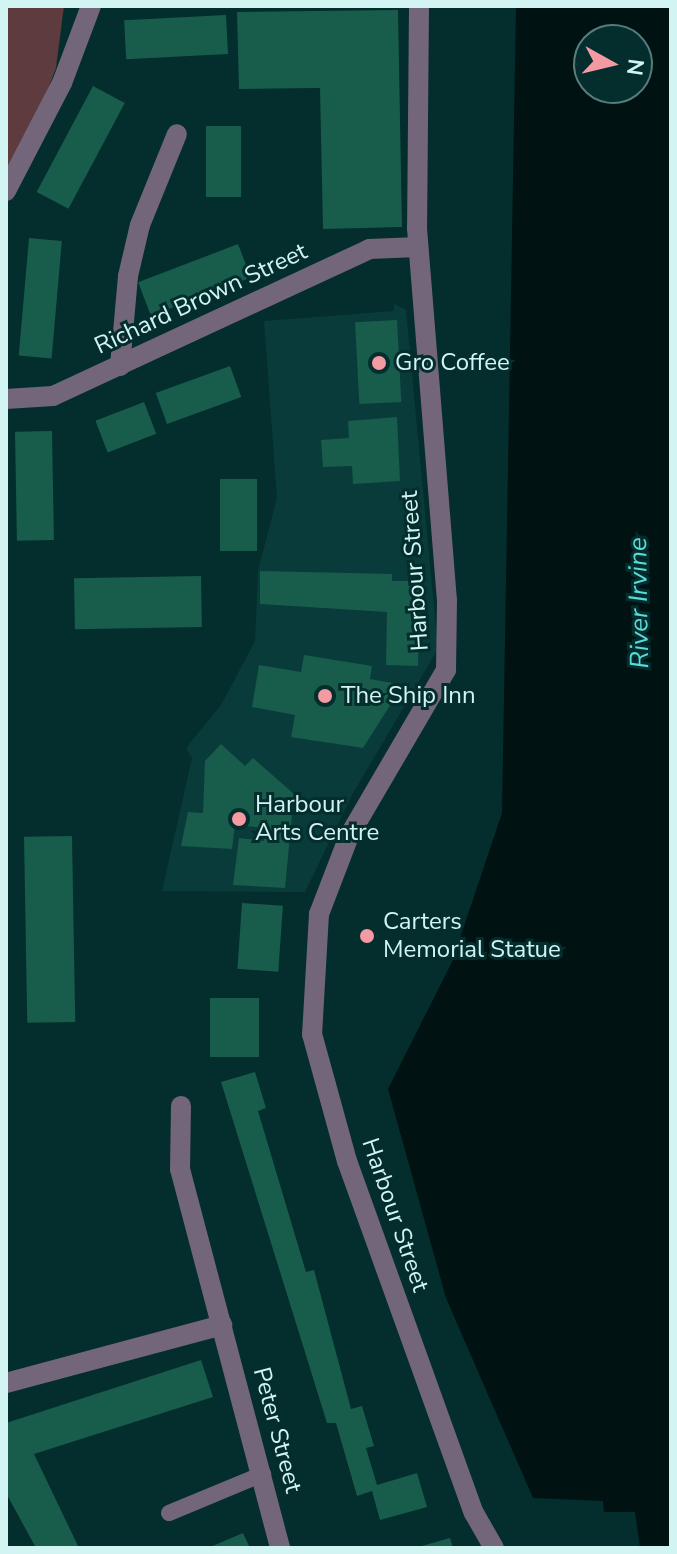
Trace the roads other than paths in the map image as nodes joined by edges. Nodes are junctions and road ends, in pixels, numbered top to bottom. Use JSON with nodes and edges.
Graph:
{"nodes":[{"id":1,"x":91,"y":6,"type":"edge"},
{"id":2,"x":419,"y":6,"type":"edge"},
{"id":3,"x":177,"y":134,"type":"dead end"},
{"id":4,"x":6,"y":191,"type":"edge"},
{"id":5,"x":418,"y":247,"type":"junction"},
{"id":6,"x":120,"y":366,"type":"junction"},
{"id":7,"x":6,"y":399,"type":"edge"},
{"id":8,"x":181,"y":1106,"type":"dead end"},
{"id":9,"x":222,"y":1325,"type":"junction"},
{"id":10,"x":6,"y":1383,"type":"edge"},
{"id":11,"x":263,"y":1474,"type":"junction"},
{"id":12,"x":169,"y":1513,"type":"dead end"},
{"id":13,"x":280,"y":1548,"type":"edge"},
{"id":14,"x":494,"y":1548,"type":"edge"}],
"edges":[{"from":1,"to":4,"type":"street"},
{"from":2,"to":5,"type":"street","name":"Harbour Street"},
{"from":3,"to":6,"type":"street"},
{"from":5,"to":6,"type":"street","name":"Richard Brown Street"},
{"from":5,"to":14,"type":"street","name":"Harbour Street"},
{"from":6,"to":7,"type":"street","name":"Richard Brown Street"},
{"from":8,"to":9,"type":"street","name":"Peter Street"},
{"from":9,"to":10,"type":"street"},
{"from":9,"to":11,"type":"street","name":"Peter Street"},
{"from":11,"to":12,"type":"lane"},
{"from":11,"to":13,"type":"street","name":"Peter Street"}]}
